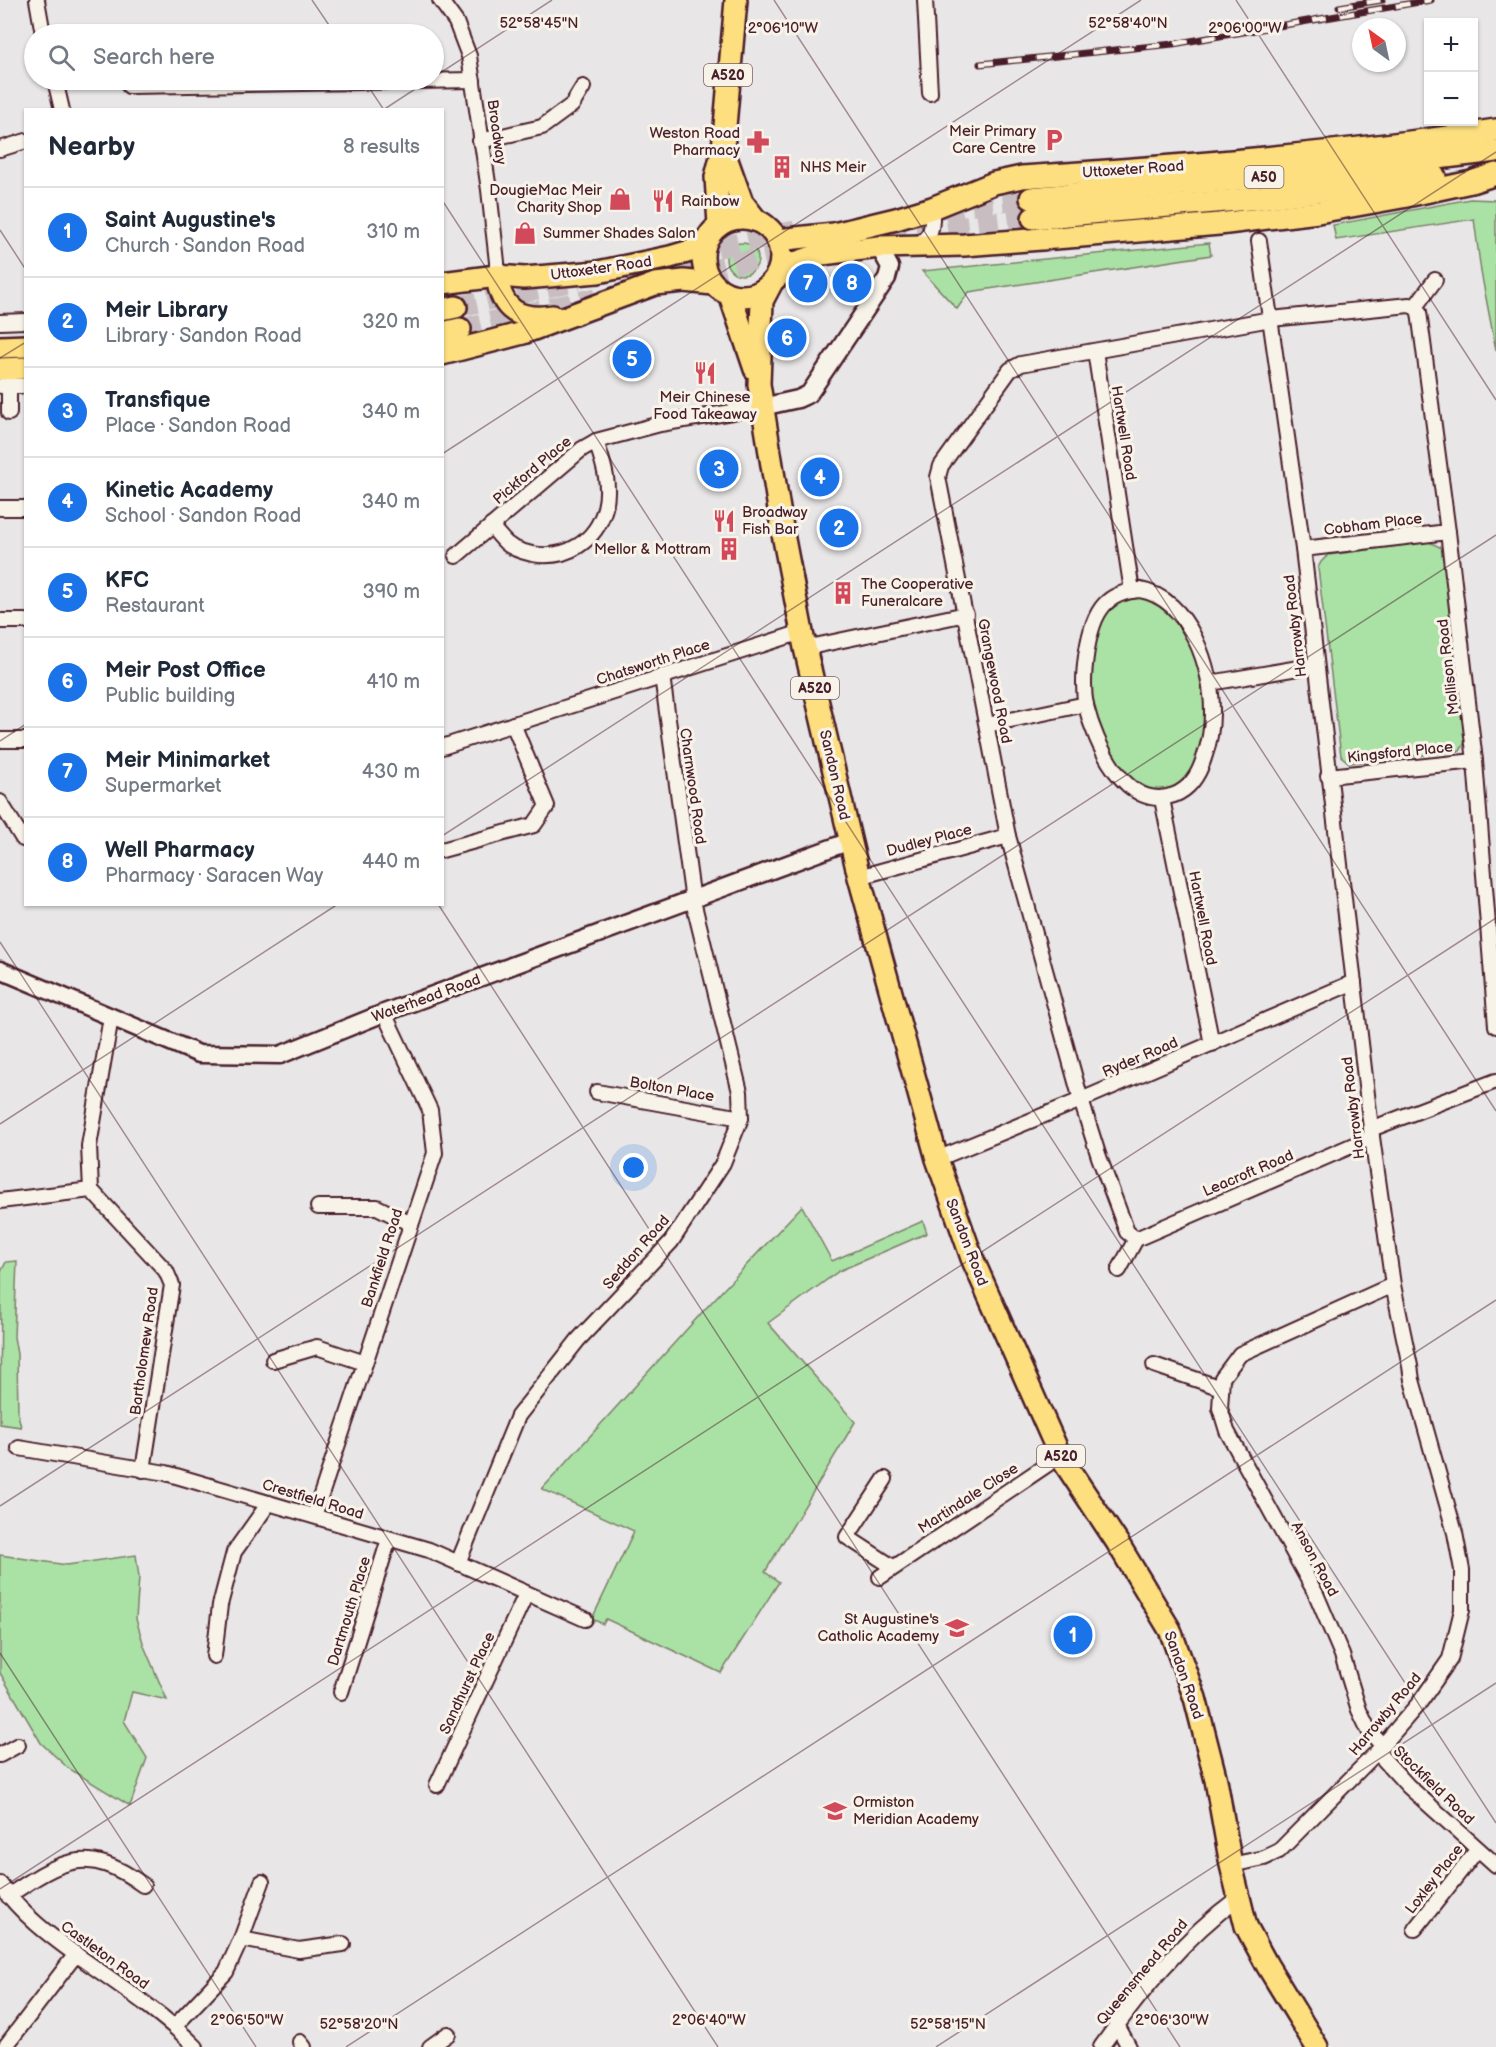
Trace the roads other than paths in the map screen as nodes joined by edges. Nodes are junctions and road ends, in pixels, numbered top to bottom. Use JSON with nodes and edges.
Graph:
{"nodes":[{"id":1,"x":37,"y":0,"type":"edge"},
{"id":2,"x":440,"y":0,"type":"edge"},
{"id":3,"x":736,"y":0,"type":"edge"},
{"id":4,"x":925,"y":0,"type":"edge"},
{"id":5,"x":41,"y":24,"type":"edge"},
{"id":6,"x":473,"y":80,"type":"junction"},
{"id":7,"x":444,"y":81,"type":"edge"},
{"id":8,"x":583,"y":87,"type":"dead end"},
{"id":9,"x":57,"y":90,"type":"edge"},
{"id":10,"x":930,"y":93,"type":"dead end"},
{"id":11,"x":62,"y":108,"type":"edge"},
{"id":12,"x":1496,"y":130,"type":"edge"},
{"id":13,"x":480,"y":141,"type":"junction"},
{"id":14,"x":24,"y":142,"type":"edge"},
{"id":15,"x":0,"y":149,"type":"edge"},
{"id":16,"x":723,"y":149,"type":"junction"},
{"id":17,"x":1496,"y":151,"type":"edge"},
{"id":18,"x":1496,"y":172,"type":"edge"},
{"id":19,"x":932,"y":208,"type":"junction"},
{"id":20,"x":756,"y":220,"type":"junction"},
{"id":21,"x":719,"y":225,"type":"junction"},
{"id":22,"x":777,"y":240,"type":"junction"},
{"id":23,"x":1259,"y":241,"type":"dead end"},
{"id":24,"x":918,"y":245,"type":"junction"},
{"id":25,"x":704,"y":247,"type":"junction"},
{"id":26,"x":879,"y":247,"type":"junction"},
{"id":27,"x":497,"y":276,"type":"junction"},
{"id":28,"x":1435,"y":280,"type":"dead end"},
{"id":29,"x":773,"y":281,"type":"junction"},
{"id":30,"x":444,"y":284,"type":"edge"},
{"id":31,"x":721,"y":289,"type":"junction"},
{"id":32,"x":1415,"y":307,"type":"junction"},
{"id":33,"x":578,"y":312,"type":"junction"},
{"id":34,"x":1271,"y":319,"type":"junction"},
{"id":35,"x":24,"y":321,"type":"edge"},
{"id":36,"x":0,"y":322,"type":"edge"},
{"id":37,"x":24,"y":346,"type":"edge"},
{"id":38,"x":0,"y":347,"type":"edge"},
{"id":39,"x":1095,"y":351,"type":"junction"},
{"id":40,"x":444,"y":353,"type":"edge"},
{"id":41,"x":24,"y":369,"type":"edge"},
{"id":42,"x":3,"y":380,"type":"edge"},
{"id":43,"x":759,"y":384,"type":"junction"},
{"id":44,"x":24,"y":385,"type":"edge"},
{"id":45,"x":762,"y":407,"type":"junction"},
{"id":46,"x":9,"y":413,"type":"dead end"},
{"id":47,"x":596,"y":441,"type":"junction"},
{"id":48,"x":0,"y":508,"type":"edge"},
{"id":49,"x":24,"y":508,"type":"edge"},
{"id":50,"x":491,"y":526,"type":"junction"},
{"id":51,"x":1448,"y":532,"type":"junction"},
{"id":52,"x":1303,"y":549,"type":"junction"},
{"id":53,"x":456,"y":556,"type":"dead end"},
{"id":54,"x":1132,"y":591,"type":"junction"},
{"id":55,"x":966,"y":614,"type":"junction"},
{"id":56,"x":0,"y":621,"type":"edge"},
{"id":57,"x":24,"y":621,"type":"edge"},
{"id":58,"x":804,"y":640,"type":"junction"},
{"id":59,"x":1316,"y":664,"type":"junction"},
{"id":60,"x":662,"y":676,"type":"junction"},
{"id":61,"x":1210,"y":683,"type":"junction"},
{"id":62,"x":1086,"y":704,"type":"junction"},
{"id":63,"x":513,"y":724,"type":"junction"},
{"id":64,"x":987,"y":724,"type":"junction"},
{"id":65,"x":0,"y":740,"type":"edge"},
{"id":66,"x":24,"y":740,"type":"edge"},
{"id":67,"x":444,"y":746,"type":"edge"},
{"id":68,"x":1476,"y":761,"type":"junction"},
{"id":69,"x":1328,"y":776,"type":"junction"},
{"id":70,"x":1162,"y":799,"type":"junction"},
{"id":71,"x":0,"y":802,"type":"edge"},
{"id":72,"x":1008,"y":836,"type":"junction"},
{"id":73,"x":22,"y":839,"type":"dead end"},
{"id":74,"x":850,"y":841,"type":"junction"},
{"id":75,"x":444,"y":849,"type":"edge"},
{"id":76,"x":859,"y":877,"type":"junction"},
{"id":77,"x":693,"y":901,"type":"junction"},
{"id":78,"x":0,"y":970,"type":"edge"},
{"id":79,"x":1354,"y":982,"type":"junction"},
{"id":80,"x":384,"y":1013,"type":"junction"},
{"id":81,"x":111,"y":1017,"type":"junction"},
{"id":82,"x":1496,"y":1026,"type":"edge"},
{"id":83,"x":1212,"y":1044,"type":"junction"},
{"id":84,"x":1496,"y":1081,"type":"edge"},
{"id":85,"x":597,"y":1092,"type":"dead end"},
{"id":86,"x":1081,"y":1100,"type":"junction"},
{"id":87,"x":741,"y":1118,"type":"junction"},
{"id":88,"x":1372,"y":1133,"type":"junction"},
{"id":89,"x":937,"y":1159,"type":"junction"},
{"id":90,"x":91,"y":1190,"type":"junction"},
{"id":91,"x":0,"y":1201,"type":"edge"},
{"id":92,"x":318,"y":1207,"type":"dead end"},
{"id":93,"x":411,"y":1224,"type":"junction"},
{"id":94,"x":1136,"y":1239,"type":"junction"},
{"id":95,"x":1119,"y":1270,"type":"dead end"},
{"id":96,"x":1393,"y":1285,"type":"junction"},
{"id":97,"x":273,"y":1360,"type":"dead end"},
{"id":98,"x":365,"y":1363,"type":"junction"},
{"id":99,"x":1154,"y":1365,"type":"dead end"},
{"id":100,"x":1221,"y":1388,"type":"junction"},
{"id":101,"x":20,"y":1448,"type":"dead end"},
{"id":102,"x":1060,"y":1456,"type":"junction"},
{"id":103,"x":143,"y":1470,"type":"junction"},
{"id":104,"x":885,"y":1479,"type":"dead end"},
{"id":105,"x":269,"y":1503,"type":"junction"},
{"id":106,"x":314,"y":1516,"type":"junction"},
{"id":107,"x":389,"y":1539,"type":"junction"},
{"id":108,"x":458,"y":1563,"type":"junction"},
{"id":109,"x":893,"y":1568,"type":"junction"},
{"id":110,"x":880,"y":1577,"type":"dead end"},
{"id":111,"x":526,"y":1593,"type":"junction"},
{"id":112,"x":585,"y":1619,"type":"dead end"},
{"id":113,"x":214,"y":1656,"type":"dead end"},
{"id":114,"x":341,"y":1692,"type":"dead end"},
{"id":115,"x":18,"y":1745,"type":"dead end"},
{"id":116,"x":1379,"y":1748,"type":"junction"},
{"id":117,"x":0,"y":1755,"type":"edge"},
{"id":118,"x":437,"y":1785,"type":"dead end"},
{"id":119,"x":1478,"y":1850,"type":"junction"},
{"id":120,"x":1231,"y":1865,"type":"junction"},
{"id":121,"x":1496,"y":1865,"type":"edge"},
{"id":122,"x":262,"y":1882,"type":"dead end"},
{"id":123,"x":0,"y":1884,"type":"edge"},
{"id":124,"x":143,"y":1885,"type":"dead end"},
{"id":125,"x":8,"y":1896,"type":"junction"},
{"id":126,"x":1238,"y":1898,"type":"junction"},
{"id":127,"x":1415,"y":1929,"type":"dead end"},
{"id":128,"x":241,"y":1939,"type":"junction"},
{"id":129,"x":343,"y":1944,"type":"dead end"},
{"id":130,"x":76,"y":1954,"type":"junction"},
{"id":131,"x":1116,"y":2025,"type":"junction"},
{"id":132,"x":175,"y":2026,"type":"junction"},
{"id":133,"x":431,"y":2029,"type":"dead end"},
{"id":134,"x":439,"y":2040,"type":"edge"},
{"id":135,"x":4,"y":2047,"type":"edge"},
{"id":136,"x":196,"y":2047,"type":"edge"},
{"id":137,"x":1101,"y":2047,"type":"edge"},
{"id":138,"x":1129,"y":2047,"type":"edge"},
{"id":139,"x":1317,"y":2047,"type":"edge"}],
"edges":[{"from":1,"to":5,"type":"street"},
{"from":2,"to":6,"type":"street","name":"Broadway"},
{"from":3,"to":16,"type":"highway","number":"A520"},
{"from":4,"to":10,"type":"street"},
{"from":6,"to":7,"type":"street"},
{"from":6,"to":13,"type":"street","name":"Broadway"},
{"from":8,"to":13,"type":"street"},
{"from":9,"to":11,"type":"street"},
{"from":12,"to":19,"type":"highway","name":"Uttoxeter Road"},
{"from":13,"to":27,"type":"street","name":"Broadway"},
{"from":14,"to":15,"type":"street"},
{"from":16,"to":20,"type":"highway","number":"A520"},
{"from":16,"to":21,"type":"highway","number":"A520"},
{"from":17,"to":18,"type":"highway","number":"A50"},
{"from":18,"to":24,"type":"highway"},
{"from":19,"to":22,"type":"highway","name":"Uttoxeter Road"},
{"from":19,"to":24,"type":"street"},
{"from":20,"to":21,"type":"highway"},
{"from":20,"to":22,"type":"highway"},
{"from":21,"to":25,"type":"highway"},
{"from":22,"to":29,"type":"highway"},
{"from":23,"to":34,"type":"street","name":"Harrowby Road"},
{"from":24,"to":26,"type":"highway"},
{"from":25,"to":27,"type":"highway","name":"Uttoxeter Road"},
{"from":25,"to":31,"type":"highway"},
{"from":26,"to":29,"type":"highway"},
{"from":26,"to":45,"type":"street"},
{"from":27,"to":30,"type":"highway","name":"Uttoxeter Road"},
{"from":27,"to":33,"type":"highway"},
{"from":28,"to":32,"type":"street"},
{"from":29,"to":31,"type":"highway"},
{"from":29,"to":43,"type":"highway","name":"Sandon Road","number":"A520"},
{"from":31,"to":33,"type":"highway"},
{"from":31,"to":43,"type":"highway","name":"Sandon Road","number":"A520"},
{"from":32,"to":34,"type":"street"},
{"from":32,"to":51,"type":"street","name":"Mollison Road"},
{"from":33,"to":40,"type":"highway"},
{"from":34,"to":39,"type":"street","name":"Grangewood Road"},
{"from":34,"to":52,"type":"street","name":"Harrowby Road"},
{"from":35,"to":36,"type":"street"},
{"from":37,"to":38,"type":"highway"},
{"from":39,"to":54,"type":"street","name":"Hartwell Road"},
{"from":39,"to":55,"type":"street","name":"Grangewood Road"},
{"from":41,"to":42,"type":"highway"},
{"from":42,"to":44,"type":"street"},
{"from":42,"to":46,"type":"street"},
{"from":43,"to":45,"type":"highway","name":"Sandon Road","number":"A520"},
{"from":45,"to":47,"type":"street","name":"Pickford Place"},
{"from":45,"to":58,"type":"highway","name":"Sandon Road","number":"A520"},
{"from":47,"to":50,"type":"street","name":"Pickford Place"},
{"from":47,"to":50,"type":"street","name":"Pickford Place"},
{"from":48,"to":49,"type":"street"},
{"from":50,"to":53,"type":"street","name":"Pickford Place"},
{"from":51,"to":52,"type":"street","name":"Cobham Place"},
{"from":51,"to":68,"type":"street","name":"Mollison Road"},
{"from":52,"to":59,"type":"street","name":"Harrowby Road"},
{"from":54,"to":61,"type":"street"},
{"from":54,"to":62,"type":"street"},
{"from":55,"to":58,"type":"street","name":"Chatsworth Place"},
{"from":55,"to":64,"type":"street","name":"Grangewood Road"},
{"from":56,"to":57,"type":"street"},
{"from":58,"to":60,"type":"street","name":"Chatsworth Place"},
{"from":58,"to":74,"type":"highway","name":"Sandon Road","number":"A520"},
{"from":59,"to":61,"type":"street"},
{"from":59,"to":69,"type":"street","name":"Harrowby Road"},
{"from":60,"to":63,"type":"street","name":"Chatsworth Place"},
{"from":60,"to":77,"type":"street","name":"Charnwood Road"},
{"from":61,"to":70,"type":"street"},
{"from":62,"to":64,"type":"street"},
{"from":62,"to":70,"type":"street"},
{"from":63,"to":67,"type":"street","name":"Chatsworth Place"},
{"from":63,"to":75,"type":"street"},
{"from":64,"to":72,"type":"street","name":"Grangewood Road"},
{"from":65,"to":66,"type":"street"},
{"from":68,"to":69,"type":"street","name":"Kingsford Place"},
{"from":68,"to":82,"type":"street","name":"Mollison Road"},
{"from":69,"to":79,"type":"street","name":"Harrowby Road"},
{"from":70,"to":83,"type":"street","name":"Hartwell Road"},
{"from":71,"to":73,"type":"street"},
{"from":72,"to":76,"type":"street","name":"Dudley Place"},
{"from":72,"to":86,"type":"street","name":"Grangewood Road"},
{"from":74,"to":76,"type":"highway","name":"Sandon Road","number":"A520"},
{"from":74,"to":77,"type":"street","name":"Waterhead Road"},
{"from":76,"to":89,"type":"highway","name":"Sandon Road","number":"A520"},
{"from":77,"to":80,"type":"street","name":"Waterhead Road"},
{"from":77,"to":87,"type":"street","name":"Seddon Road"},
{"from":78,"to":81,"type":"street","name":"Waterhead Road"},
{"from":79,"to":83,"type":"street","name":"Ryder Road"},
{"from":79,"to":88,"type":"street","name":"Harrowby Road"},
{"from":80,"to":81,"type":"street","name":"Waterhead Road"},
{"from":80,"to":93,"type":"street","name":"Bankfield Road"},
{"from":81,"to":90,"type":"street"},
{"from":83,"to":86,"type":"street","name":"Ryder Road"},
{"from":84,"to":88,"type":"street","name":"Leacroft Road"},
{"from":85,"to":87,"type":"street","name":"Bolton Place"},
{"from":86,"to":89,"type":"street","name":"Ryder Road"},
{"from":86,"to":94,"type":"street"},
{"from":87,"to":108,"type":"street","name":"Seddon Road"},
{"from":88,"to":94,"type":"street","name":"Leacroft Road"},
{"from":88,"to":96,"type":"street","name":"Harrowby Road"},
{"from":89,"to":102,"type":"highway","name":"Sandon Road","number":"A520"},
{"from":90,"to":91,"type":"street"},
{"from":90,"to":103,"type":"street","name":"Bartholomew Road"},
{"from":92,"to":93,"type":"street"},
{"from":93,"to":98,"type":"street","name":"Bankfield Road"},
{"from":94,"to":95,"type":"street"},
{"from":96,"to":100,"type":"street"},
{"from":96,"to":116,"type":"street","name":"Harrowby Road"},
{"from":97,"to":98,"type":"street"},
{"from":98,"to":106,"type":"street","name":"Bankfield Road"},
{"from":99,"to":100,"type":"street"},
{"from":100,"to":116,"type":"street","name":"Anson Road"},
{"from":101,"to":103,"type":"street","name":"Crestfield Road"},
{"from":102,"to":109,"type":"street","name":"Martindale Close"},
{"from":102,"to":120,"type":"highway","name":"Sandon Road","number":"A520"},
{"from":103,"to":105,"type":"street","name":"Crestfield Road"},
{"from":104,"to":109,"type":"street"},
{"from":105,"to":106,"type":"street","name":"Crestfield Road"},
{"from":105,"to":113,"type":"street"},
{"from":106,"to":107,"type":"street","name":"Crestfield Road"},
{"from":107,"to":108,"type":"street","name":"Crestfield Road"},
{"from":107,"to":114,"type":"street","name":"Dartmouth Place"},
{"from":108,"to":111,"type":"street","name":"Crestfield Road"},
{"from":109,"to":110,"type":"street","name":"Martindale Close"},
{"from":111,"to":112,"type":"street","name":"Crestfield Road"},
{"from":111,"to":118,"type":"street","name":"Sandhurst Place"},
{"from":115,"to":117,"type":"street"},
{"from":116,"to":119,"type":"street","name":"Stockfield Road"},
{"from":116,"to":120,"type":"street","name":"Harrowby Road"},
{"from":119,"to":121,"type":"street","name":"Stockfield Road"},
{"from":119,"to":127,"type":"street","name":"Loxley Place"},
{"from":120,"to":126,"type":"highway","name":"Sandon Road","number":"A520"},
{"from":122,"to":128,"type":"street"},
{"from":123,"to":125,"type":"street","name":"Castleton Road"},
{"from":124,"to":125,"type":"street"},
{"from":125,"to":130,"type":"street","name":"Castleton Road"},
{"from":126,"to":131,"type":"street","name":"Queensmead Road"},
{"from":126,"to":139,"type":"highway","name":"Sandon Road","number":"A520"},
{"from":128,"to":129,"type":"street"},
{"from":128,"to":132,"type":"street"},
{"from":130,"to":132,"type":"street","name":"Castleton Road"},
{"from":130,"to":135,"type":"street"},
{"from":131,"to":137,"type":"street","name":"Queensmead Road"},
{"from":131,"to":138,"type":"street"},
{"from":132,"to":136,"type":"street","name":"Castleton Road"},
{"from":133,"to":134,"type":"street"}]}
